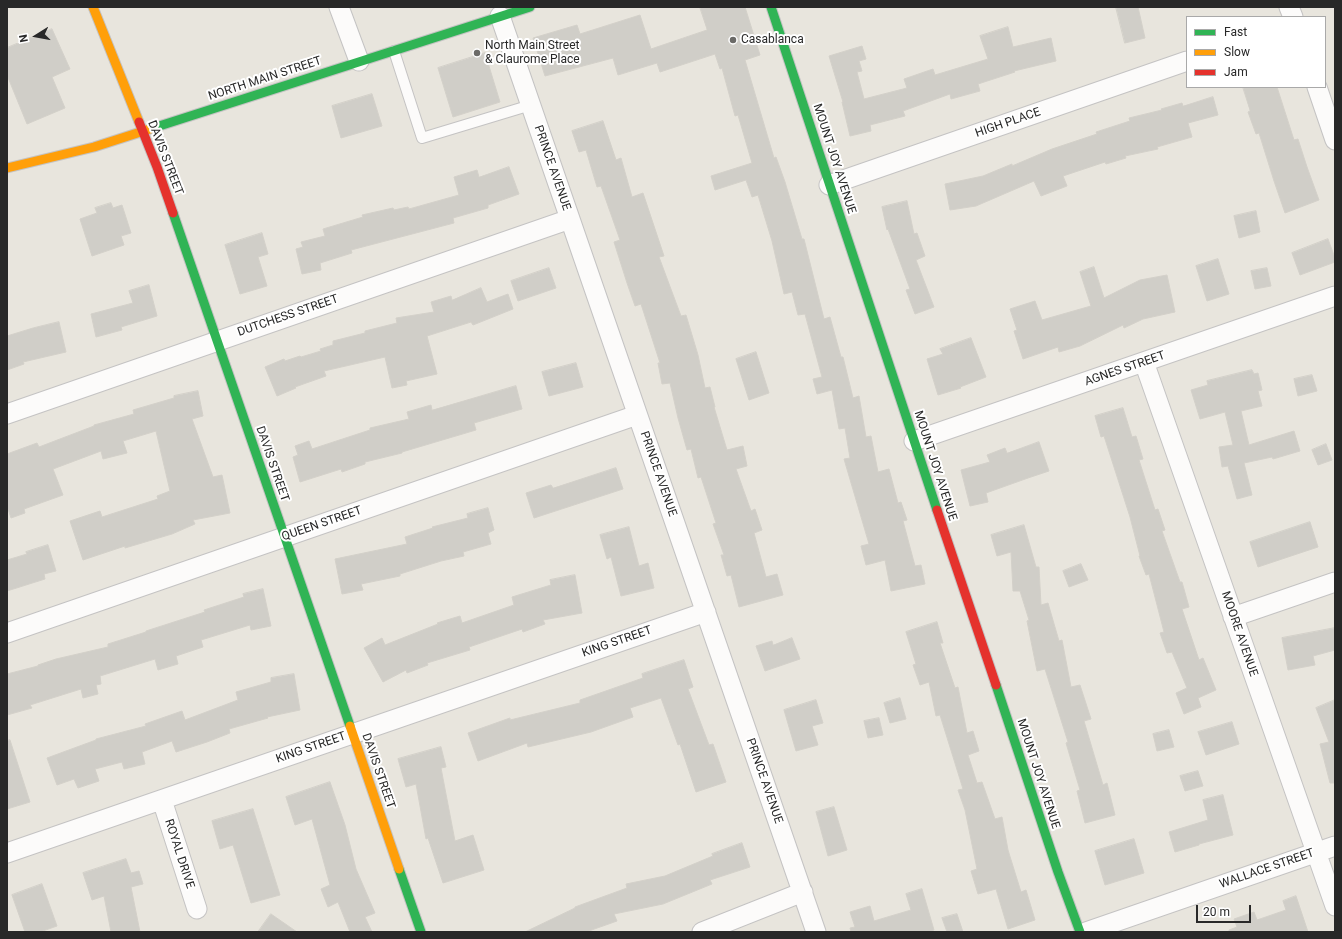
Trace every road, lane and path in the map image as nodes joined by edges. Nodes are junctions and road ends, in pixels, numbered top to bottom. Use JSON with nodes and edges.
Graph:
{"nodes":[{"id":1,"x":93,"y":7,"type":"edge"},
{"id":2,"x":339,"y":7,"type":"edge"},
{"id":3,"x":530,"y":7,"type":"edge"},
{"id":4,"x":771,"y":7,"type":"edge"},
{"id":5,"x":500,"y":16,"type":"junction"},
{"id":6,"x":394,"y":51,"type":"junction"},
{"id":7,"x":359,"y":61,"type":"junction"},
{"id":8,"x":1186,"y":61,"type":"edge"},
{"id":9,"x":1317,"y":88,"type":"edge"},
{"id":10,"x":531,"y":105,"type":"junction"},
{"id":11,"x":142,"y":131,"type":"junction"},
{"id":12,"x":1335,"y":140,"type":"edge"},
{"id":13,"x":7,"y":168,"type":"edge"},
{"id":14,"x":830,"y":185,"type":"junction"},
{"id":15,"x":570,"y":219,"type":"junction"},
{"id":16,"x":1335,"y":296,"type":"edge"},
{"id":17,"x":216,"y":341,"type":"junction"},
{"id":18,"x":1144,"y":362,"type":"junction"},
{"id":19,"x":7,"y":414,"type":"edge"},
{"id":20,"x":637,"y":415,"type":"junction"},
{"id":21,"x":914,"y":441,"type":"junction"},
{"id":22,"x":285,"y":537,"type":"junction"},
{"id":23,"x":1335,"y":582,"type":"edge"},
{"id":24,"x":706,"y":612,"type":"junction"},
{"id":25,"x":1233,"y":617,"type":"junction"},
{"id":26,"x":7,"y":633,"type":"edge"},
{"id":27,"x":352,"y":734,"type":"junction"},
{"id":28,"x":162,"y":800,"type":"junction"},
{"id":29,"x":1335,"y":846,"type":"edge"},
{"id":30,"x":1316,"y":852,"type":"junction"},
{"id":31,"x":7,"y":853,"type":"edge"},
{"id":32,"x":802,"y":892,"type":"junction"},
{"id":33,"x":1335,"y":906,"type":"edge"},
{"id":34,"x":197,"y":909,"type":"dead end"},
{"id":35,"x":421,"y":932,"type":"edge"},
{"id":36,"x":702,"y":932,"type":"edge"},
{"id":37,"x":816,"y":932,"type":"edge"},
{"id":38,"x":1080,"y":932,"type":"edge"},
{"id":39,"x":1086,"y":932,"type":"edge"}],
"edges":[{"from":1,"to":11,"type":"street","name":"DAVIS STREET"},
{"from":2,"to":7,"type":"street"},
{"from":3,"to":5,"type":"street","name":"NORTH MAIN STREET"},
{"from":4,"to":14,"type":"street","name":"MOUNT JOY AVENUE"},
{"from":5,"to":6,"type":"street","name":"NORTH MAIN STREET"},
{"from":5,"to":10,"type":"street","name":"PRINCE AVENUE"},
{"from":6,"to":7,"type":"street","name":"NORTH MAIN STREET"},
{"from":6,"to":10,"type":"lane"},
{"from":7,"to":11,"type":"street","name":"NORTH MAIN STREET"},
{"from":8,"to":14,"type":"street","name":"HIGH PLACE"},
{"from":9,"to":12,"type":"street"},
{"from":10,"to":15,"type":"street","name":"PRINCE AVENUE"},
{"from":11,"to":13,"type":"street","name":"NORTH MAIN STREET"},
{"from":11,"to":17,"type":"street","name":"DAVIS STREET"},
{"from":14,"to":21,"type":"street","name":"MOUNT JOY AVENUE"},
{"from":15,"to":17,"type":"street","name":"DUTCHESS STREET"},
{"from":15,"to":20,"type":"street","name":"PRINCE AVENUE"},
{"from":16,"to":18,"type":"street","name":"AGNES STREET"},
{"from":17,"to":19,"type":"street","name":"DUTCHESS STREET"},
{"from":17,"to":22,"type":"street","name":"DAVIS STREET"},
{"from":18,"to":21,"type":"street","name":"AGNES STREET"},
{"from":18,"to":25,"type":"street","name":"MOORE AVENUE"},
{"from":20,"to":22,"type":"street","name":"QUEEN STREET"},
{"from":20,"to":24,"type":"street","name":"PRINCE AVENUE"},
{"from":21,"to":38,"type":"street","name":"MOUNT JOY AVENUE"},
{"from":22,"to":26,"type":"street","name":"QUEEN STREET"},
{"from":22,"to":27,"type":"street","name":"DAVIS STREET"},
{"from":23,"to":25,"type":"street"},
{"from":24,"to":27,"type":"street","name":"KING STREET"},
{"from":24,"to":32,"type":"street","name":"PRINCE AVENUE"},
{"from":25,"to":30,"type":"street","name":"MOORE AVENUE"},
{"from":27,"to":28,"type":"street","name":"KING STREET"},
{"from":27,"to":35,"type":"street","name":"DAVIS STREET"},
{"from":28,"to":31,"type":"street","name":"KING STREET"},
{"from":28,"to":34,"type":"street","name":"ROYAL DRIVE"},
{"from":29,"to":30,"type":"street","name":"WALLACE STREET"},
{"from":30,"to":33,"type":"street","name":"MOORE AVENUE"},
{"from":30,"to":39,"type":"street","name":"WALLACE STREET"},
{"from":32,"to":36,"type":"street"},
{"from":32,"to":37,"type":"street","name":"PRINCE AVENUE"}]}
